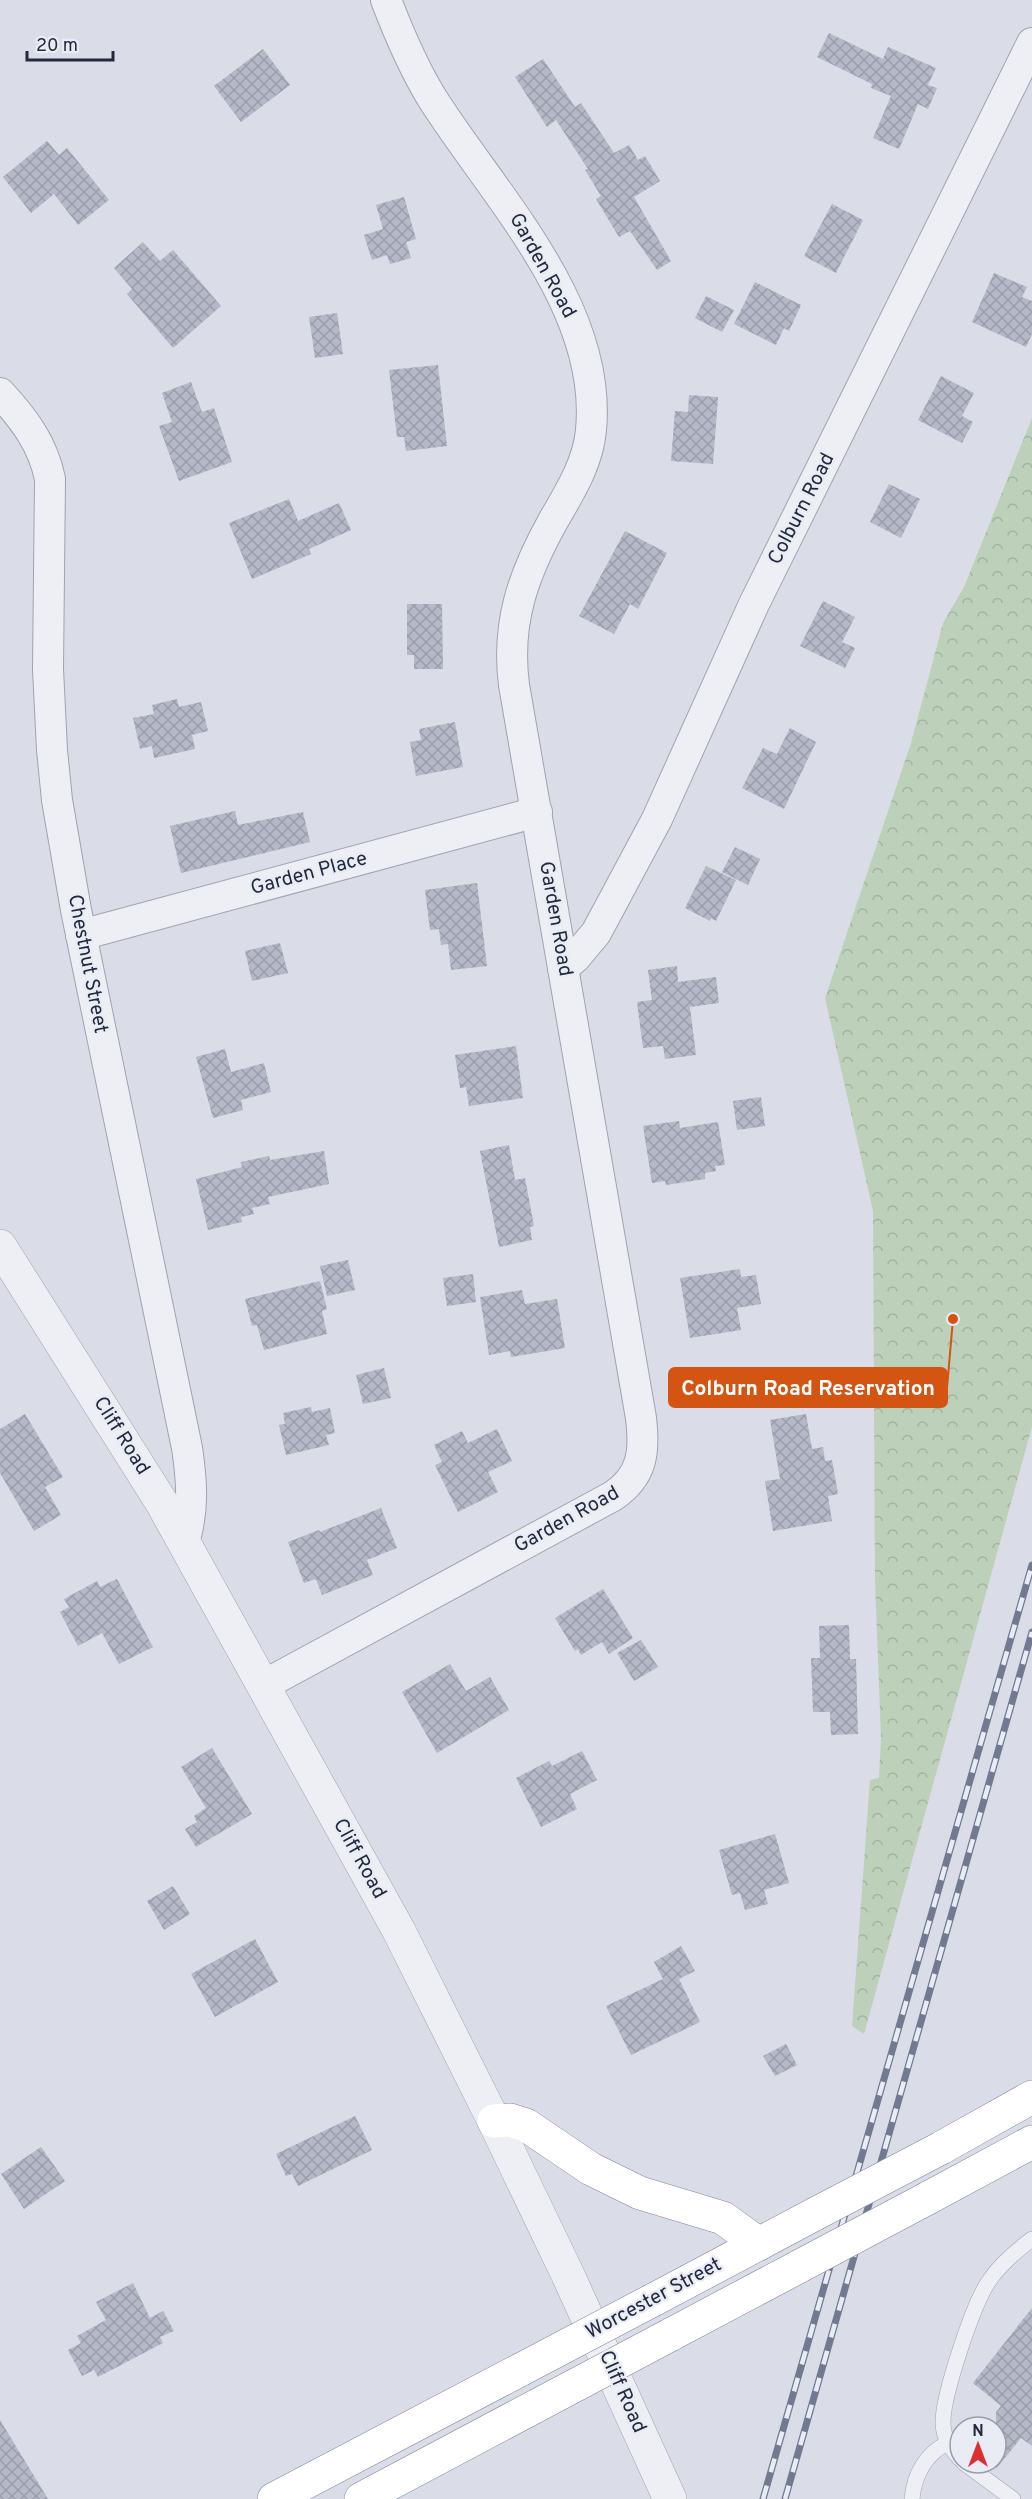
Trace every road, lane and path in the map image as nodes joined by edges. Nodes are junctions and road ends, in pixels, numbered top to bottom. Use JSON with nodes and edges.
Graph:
{"nodes":[{"id":1,"x":386,"y":0,"type":"edge"},
{"id":2,"x":1032,"y":43,"type":"edge"},
{"id":3,"x":0,"y":393,"type":"edge"},
{"id":4,"x":537,"y":812,"type":"junction"},
{"id":5,"x":81,"y":936,"type":"junction"},
{"id":6,"x":563,"y":968,"type":"junction"},
{"id":7,"x":0,"y":1246,"type":"edge"},
{"id":8,"x":184,"y":1542,"type":"junction"},
{"id":9,"x":264,"y":1685,"type":"junction"},
{"id":10,"x":1032,"y":2097,"type":"edge"},
{"id":11,"x":494,"y":2121,"type":"junction"},
{"id":12,"x":1032,"y":2142,"type":"edge"},
{"id":13,"x":1032,"y":2239,"type":"edge"},
{"id":14,"x":759,"y":2244,"type":"junction"},
{"id":15,"x":948,"y":2443,"type":"joint"},
{"id":16,"x":980,"y":2475,"type":"edge"},
{"id":17,"x":274,"y":2499,"type":"edge"},
{"id":18,"x":361,"y":2499,"type":"edge"},
{"id":19,"x":670,"y":2499,"type":"edge"},
{"id":20,"x":912,"y":2499,"type":"edge"},
{"id":21,"x":1013,"y":2499,"type":"edge"}],
"edges":[{"from":1,"to":4,"type":"street","name":"Garden Road"},
{"from":2,"to":6,"type":"street","name":"Colburn Road"},
{"from":3,"to":5,"type":"street","name":"Chestnut Street"},
{"from":4,"to":5,"type":"street","name":"Garden Place"},
{"from":4,"to":6,"type":"street","name":"Garden Road"},
{"from":5,"to":8,"type":"street","name":"Chestnut Street"},
{"from":6,"to":9,"type":"street","name":"Garden Road"},
{"from":7,"to":8,"type":"street","name":"Cliff Road"},
{"from":8,"to":9,"type":"street","name":"Cliff Road"},
{"from":9,"to":11,"type":"street","name":"Cliff Road"},
{"from":10,"to":14,"type":"highway","name":"Worcester Street","bridge":true},
{"from":11,"to":14,"type":"highway"},
{"from":11,"to":19,"type":"street","name":"Cliff Road"},
{"from":12,"to":18,"type":"highway","name":"Worcester Street","bridge":true},
{"from":13,"to":15,"type":"lane"},
{"from":14,"to":17,"type":"highway","name":"Worcester Street","bridge":true},
{"from":15,"to":20,"type":"lane"},
{"from":16,"to":21,"type":"lane"}]}
